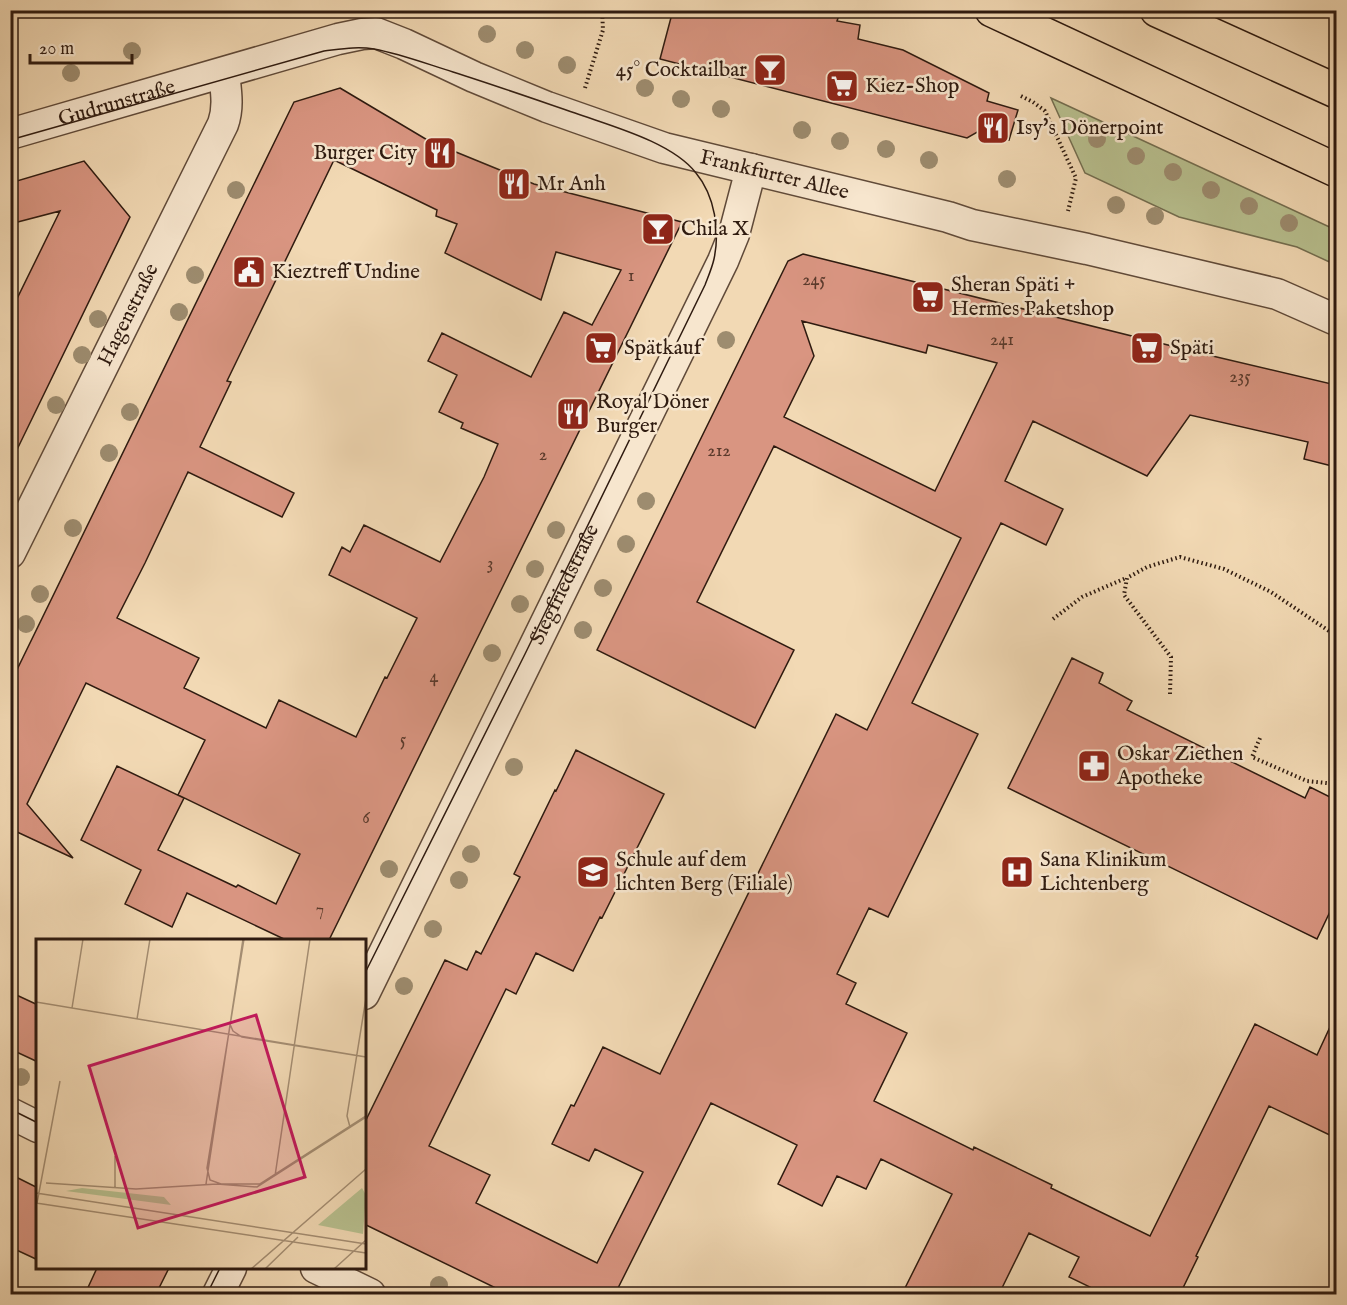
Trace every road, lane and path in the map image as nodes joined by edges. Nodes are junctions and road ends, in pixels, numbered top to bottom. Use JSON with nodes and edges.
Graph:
{"nodes":[{"id":1,"x":602,"y":10,"type":"edge"},
{"id":2,"x":992,"y":10,"type":"edge"},
{"id":3,"x":1157,"y":10,"type":"edge"},
{"id":4,"x":224,"y":72,"type":"junction"},
{"id":5,"x":1336,"y":91,"type":"edge"},
{"id":6,"x":1021,"y":96,"type":"dead end"},
{"id":7,"x":576,"y":118,"type":"junction"},
{"id":8,"x":10,"y":134,"type":"edge"},
{"id":9,"x":750,"y":169,"type":"junction"},
{"id":10,"x":1336,"y":170,"type":"edge"},
{"id":11,"x":1060,"y":244,"type":"junction"},
{"id":12,"x":1336,"y":320,"type":"edge"},
{"id":13,"x":10,"y":553,"type":"edge"},
{"id":14,"x":1127,"y":578,"type":"junction"},
{"id":15,"x":1053,"y":619,"type":"dead end"},
{"id":16,"x":1332,"y":633,"type":"dead end"},
{"id":17,"x":1170,"y":694,"type":"dead end"},
{"id":18,"x":1260,"y":738,"type":"dead end"},
{"id":19,"x":1336,"y":784,"type":"edge"},
{"id":20,"x":366,"y":990,"type":"edge"},
{"id":21,"x":10,"y":1113,"type":"edge"},
{"id":22,"x":36,"y":1126,"type":"edge"},
{"id":23,"x":230,"y":1269,"type":"edge"},
{"id":24,"x":318,"y":1269,"type":"edge"},
{"id":25,"x":218,"y":1294,"type":"edge"},
{"id":26,"x":370,"y":1294,"type":"edge"}],
"edges":[{"from":1,"to":7,"type":"path"},
{"from":2,"to":10,"type":"main road"},
{"from":3,"to":5,"type":"main road"},
{"from":4,"to":7,"type":"street","name":"Frankfurter Allee"},
{"from":4,"to":8,"type":"street","name":"Gudrunstraße"},
{"from":4,"to":13,"type":"street","name":"Hagenstraße"},
{"from":6,"to":11,"type":"path"},
{"from":7,"to":9,"type":"street","name":"Frankfurter Allee"},
{"from":9,"to":11,"type":"street","name":"Frankfurter Allee"},
{"from":9,"to":20,"type":"street","name":"Siegfriedstraße"},
{"from":11,"to":12,"type":"street","name":"Frankfurter Allee"},
{"from":14,"to":15,"type":"path"},
{"from":14,"to":16,"type":"path"},
{"from":14,"to":17,"type":"path"},
{"from":18,"to":19,"type":"path"},
{"from":21,"to":22,"type":"street"},
{"from":23,"to":25,"type":"street"},
{"from":24,"to":26,"type":"street"}]}
